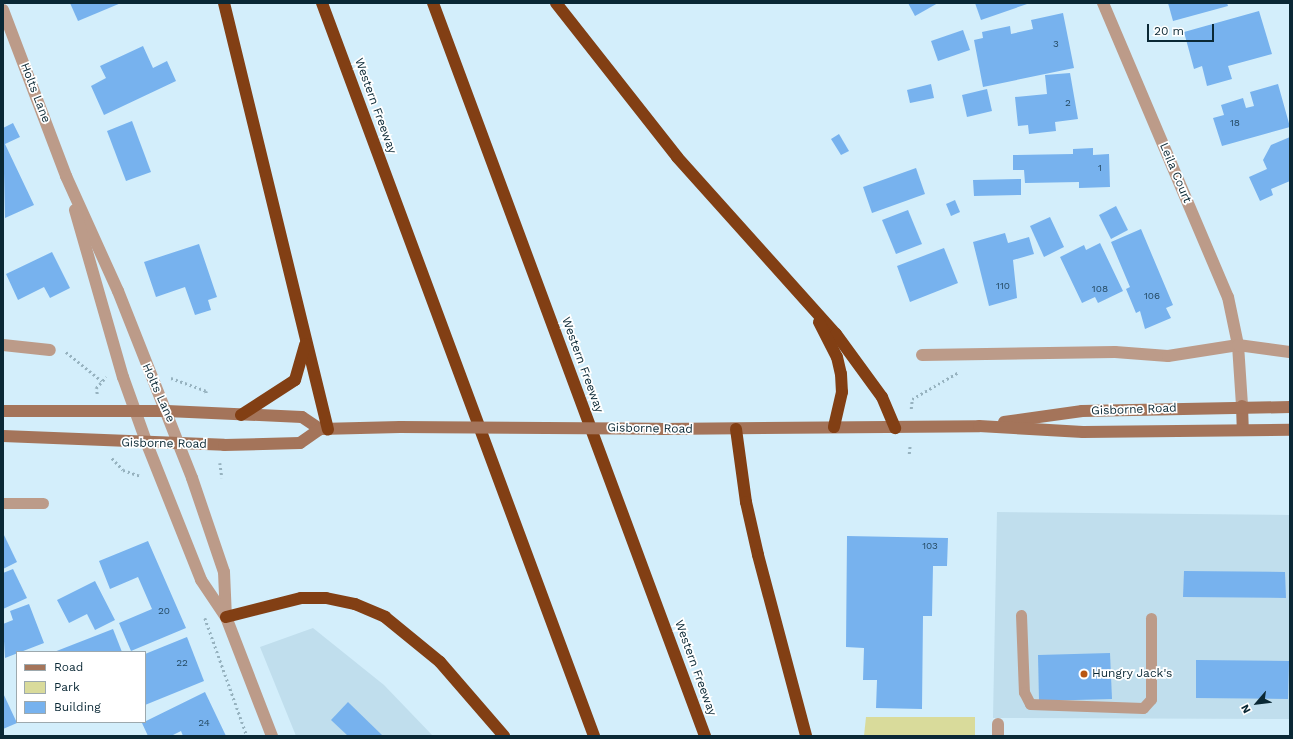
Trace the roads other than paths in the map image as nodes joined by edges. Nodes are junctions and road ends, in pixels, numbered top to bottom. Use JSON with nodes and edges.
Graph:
{"nodes":[{"id":1,"x":224,"y":3,"type":"edge"},
{"id":2,"x":322,"y":3,"type":"edge"},
{"id":3,"x":433,"y":3,"type":"edge"},
{"id":4,"x":556,"y":3,"type":"edge"},
{"id":5,"x":1103,"y":3,"type":"edge"},
{"id":6,"x":3,"y":10,"type":"edge"},
{"id":7,"x":7,"y":34,"type":"edge"},
{"id":8,"x":66,"y":176,"type":"junction"},
{"id":9,"x":809,"y":306,"type":"junction"},
{"id":10,"x":306,"y":339,"type":"junction"},
{"id":11,"x":1238,"y":345,"type":"junction"},
{"id":12,"x":3,"y":346,"type":"edge"},
{"id":13,"x":50,"y":350,"type":"road end"},
{"id":14,"x":1290,"y":352,"type":"edge"},
{"id":15,"x":922,"y":355,"type":"dead end"},
{"id":16,"x":1242,"y":406,"type":"junction"},
{"id":17,"x":1290,"y":407,"type":"edge"},
{"id":18,"x":3,"y":411,"type":"edge"},
{"id":19,"x":135,"y":411,"type":"junction"},
{"id":20,"x":167,"y":411,"type":"junction"},
{"id":21,"x":241,"y":415,"type":"junction"},
{"id":22,"x":979,"y":426,"type":"junction"},
{"id":23,"x":834,"y":427,"type":"junction"},
{"id":24,"x":895,"y":428,"type":"junction"},
{"id":25,"x":324,"y":429,"type":"junction"},
{"id":26,"x":736,"y":429,"type":"junction"},
{"id":27,"x":1242,"y":429,"type":"junction"},
{"id":28,"x":1290,"y":430,"type":"edge"},
{"id":29,"x":3,"y":436,"type":"edge"},
{"id":30,"x":147,"y":444,"type":"junction"},
{"id":31,"x":180,"y":445,"type":"junction"},
{"id":32,"x":3,"y":503,"type":"edge"},
{"id":33,"x":43,"y":503,"type":"dead end"},
{"id":34,"x":1021,"y":615,"type":"dead end"},
{"id":35,"x":226,"y":616,"type":"junction"},
{"id":36,"x":1151,"y":618,"type":"dead end"},
{"id":37,"x":998,"y":724,"type":"dead end"},
{"id":38,"x":272,"y":736,"type":"edge"},
{"id":39,"x":504,"y":736,"type":"edge"},
{"id":40,"x":594,"y":736,"type":"edge"},
{"id":41,"x":705,"y":736,"type":"edge"},
{"id":42,"x":806,"y":736,"type":"edge"},
{"id":43,"x":998,"y":736,"type":"edge"}],
"edges":[{"from":1,"to":10,"type":"highway"},
{"from":2,"to":40,"type":"highway","name":"Western Freeway"},
{"from":3,"to":41,"type":"highway","name":"Western Freeway"},
{"from":4,"to":9,"type":"highway"},
{"from":5,"to":11,"type":"street","name":"Leila Court"},
{"from":6,"to":7,"type":"street","name":"Holts Lane"},
{"from":7,"to":8,"type":"street","name":"Holts Lane"},
{"from":8,"to":19,"type":"street","name":"Holts Lane"},
{"from":8,"to":20,"type":"street","name":"Holts Lane"},
{"from":9,"to":23,"type":"highway"},
{"from":9,"to":24,"type":"highway"},
{"from":10,"to":21,"type":"highway"},
{"from":10,"to":25,"type":"highway"},
{"from":11,"to":14,"type":"street"},
{"from":11,"to":15,"type":"street"},
{"from":11,"to":16,"type":"street","name":"Leila Court"},
{"from":12,"to":13,"type":"street"},
{"from":16,"to":17,"type":"main road","name":"Gisborne Road"},
{"from":16,"to":22,"type":"main road","name":"Gisborne Road"},
{"from":16,"to":27,"type":"main road"},
{"from":18,"to":19,"type":"main road"},
{"from":19,"to":20,"type":"main road"},
{"from":19,"to":30,"type":"street","name":"Holts Lane"},
{"from":20,"to":21,"type":"main road"},
{"from":20,"to":31,"type":"street","name":"Holts Lane"},
{"from":21,"to":25,"type":"main road"},
{"from":22,"to":24,"type":"main road","name":"Gisborne Road"},
{"from":22,"to":27,"type":"main road","name":"Gisborne Road"},
{"from":23,"to":24,"type":"main road","name":"Gisborne Road"},
{"from":23,"to":26,"type":"main road","name":"Gisborne Road"},
{"from":25,"to":26,"type":"main road","name":"Gisborne Road","bridge":true},
{"from":25,"to":31,"type":"main road","name":"Gisborne Road"},
{"from":26,"to":42,"type":"highway"},
{"from":27,"to":28,"type":"main road","name":"Gisborne Road"},
{"from":29,"to":30,"type":"main road","name":"Gisborne Road"},
{"from":30,"to":31,"type":"main road","name":"Gisborne Road"},
{"from":30,"to":35,"type":"street","name":"Holts Lane"},
{"from":31,"to":35,"type":"street","name":"Holts Lane"},
{"from":32,"to":33,"type":"lane"},
{"from":34,"to":36,"type":"lane"},
{"from":35,"to":38,"type":"street","name":"Holts Lane"},
{"from":35,"to":39,"type":"highway"},
{"from":37,"to":43,"type":"street"}]}
